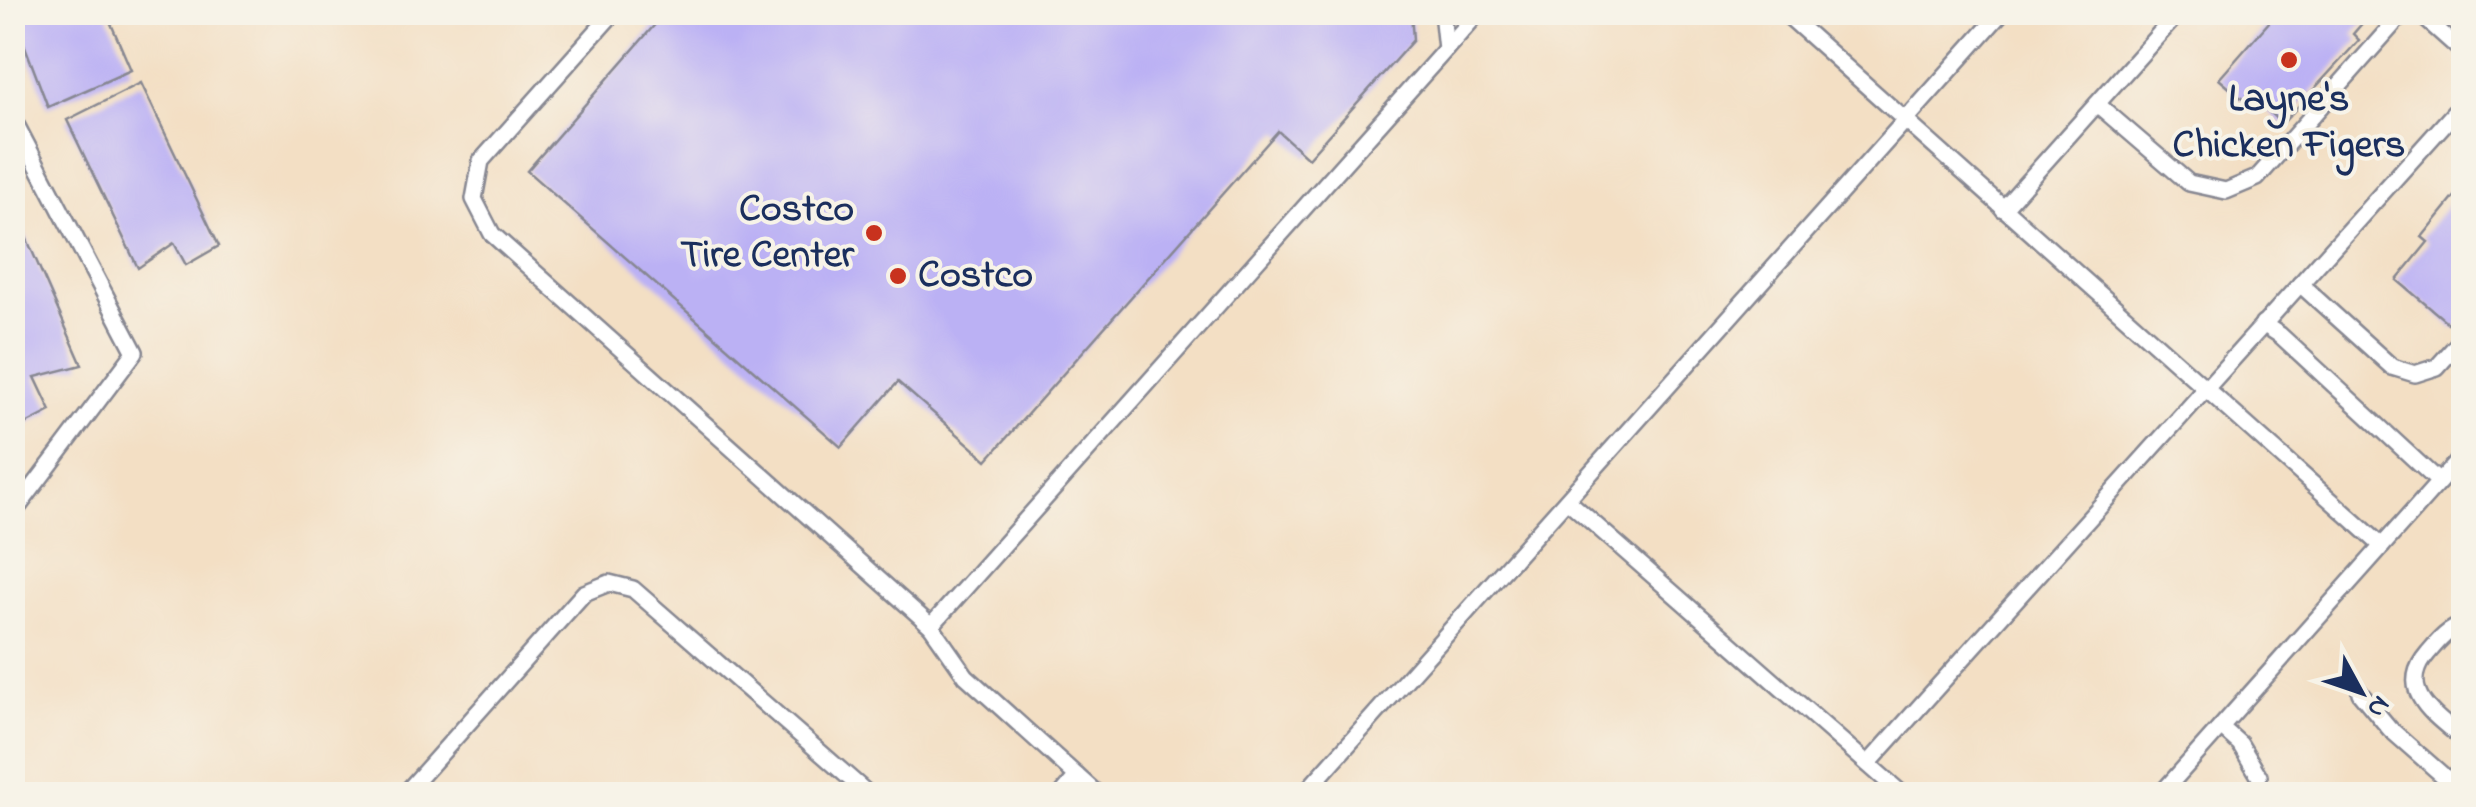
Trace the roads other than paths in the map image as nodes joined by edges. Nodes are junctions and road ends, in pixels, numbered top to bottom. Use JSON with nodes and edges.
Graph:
{"nodes":[{"id":1,"x":614,"y":12,"type":"edge"},
{"id":2,"x":1442,"y":12,"type":"edge"},
{"id":3,"x":1479,"y":12,"type":"edge"},
{"id":4,"x":1784,"y":12,"type":"edge"},
{"id":5,"x":2002,"y":12,"type":"edge"},
{"id":6,"x":2178,"y":12,"type":"edge"},
{"id":7,"x":2404,"y":12,"type":"edge"},
{"id":8,"x":2418,"y":12,"type":"edge"},
{"id":9,"x":1446,"y":50,"type":"junction"},
{"id":10,"x":2464,"y":54,"type":"edge"},
{"id":11,"x":2464,"y":102,"type":"edge"},
{"id":12,"x":2098,"y":104,"type":"junction"},
{"id":13,"x":12,"y":118,"type":"edge"},
{"id":14,"x":1905,"y":121,"type":"junction"},
{"id":15,"x":2003,"y":208,"type":"junction"},
{"id":16,"x":2300,"y":284,"type":"junction"},
{"id":17,"x":2263,"y":324,"type":"junction"},
{"id":18,"x":2464,"y":337,"type":"edge"},
{"id":19,"x":2206,"y":388,"type":"junction"},
{"id":20,"x":2463,"y":455,"type":"edge"},
{"id":21,"x":2440,"y":482,"type":"junction"},
{"id":22,"x":1567,"y":500,"type":"junction"},
{"id":23,"x":12,"y":516,"type":"edge"},
{"id":24,"x":2382,"y":546,"type":"junction"},
{"id":25,"x":2464,"y":624,"type":"edge"},
{"id":26,"x":931,"y":626,"type":"junction"},
{"id":27,"x":2360,"y":693,"type":"dead end"},
{"id":28,"x":2221,"y":727,"type":"junction"},
{"id":29,"x":2464,"y":740,"type":"edge"},
{"id":30,"x":1868,"y":764,"type":"junction"},
{"id":31,"x":1077,"y":776,"type":"junction"},
{"id":32,"x":2259,"y":776,"type":"dead end"},
{"id":33,"x":405,"y":794,"type":"edge"},
{"id":34,"x":868,"y":794,"type":"edge"},
{"id":35,"x":1062,"y":794,"type":"edge"},
{"id":36,"x":1097,"y":794,"type":"edge"},
{"id":37,"x":1304,"y":794,"type":"edge"},
{"id":38,"x":1902,"y":794,"type":"edge"},
{"id":39,"x":2161,"y":794,"type":"edge"},
{"id":40,"x":2464,"y":794,"type":"edge"}],
"edges":[{"from":1,"to":26,"type":"lane"},
{"from":2,"to":9,"type":"lane"},
{"from":3,"to":9,"type":"lane"},
{"from":4,"to":14,"type":"lane"},
{"from":5,"to":14,"type":"lane"},
{"from":6,"to":12,"type":"lane"},
{"from":7,"to":12,"type":"lane"},
{"from":8,"to":10,"type":"lane"},
{"from":9,"to":26,"type":"lane"},
{"from":11,"to":16,"type":"lane"},
{"from":12,"to":15,"type":"lane"},
{"from":13,"to":23,"type":"lane"},
{"from":14,"to":15,"type":"lane"},
{"from":14,"to":22,"type":"lane"},
{"from":15,"to":19,"type":"lane"},
{"from":16,"to":17,"type":"lane"},
{"from":16,"to":18,"type":"lane"},
{"from":17,"to":19,"type":"lane"},
{"from":17,"to":21,"type":"lane"},
{"from":19,"to":24,"type":"lane"},
{"from":19,"to":30,"type":"lane"},
{"from":20,"to":21,"type":"lane"},
{"from":21,"to":24,"type":"lane"},
{"from":22,"to":30,"type":"lane"},
{"from":22,"to":37,"type":"lane"},
{"from":24,"to":28,"type":"lane"},
{"from":25,"to":29,"type":"lane"},
{"from":26,"to":31,"type":"lane"},
{"from":27,"to":40,"type":"lane"},
{"from":28,"to":32,"type":"lane"},
{"from":28,"to":39,"type":"lane"},
{"from":30,"to":38,"type":"lane"},
{"from":31,"to":35,"type":"lane"},
{"from":31,"to":36,"type":"lane"},
{"from":33,"to":34,"type":"lane"}]}
